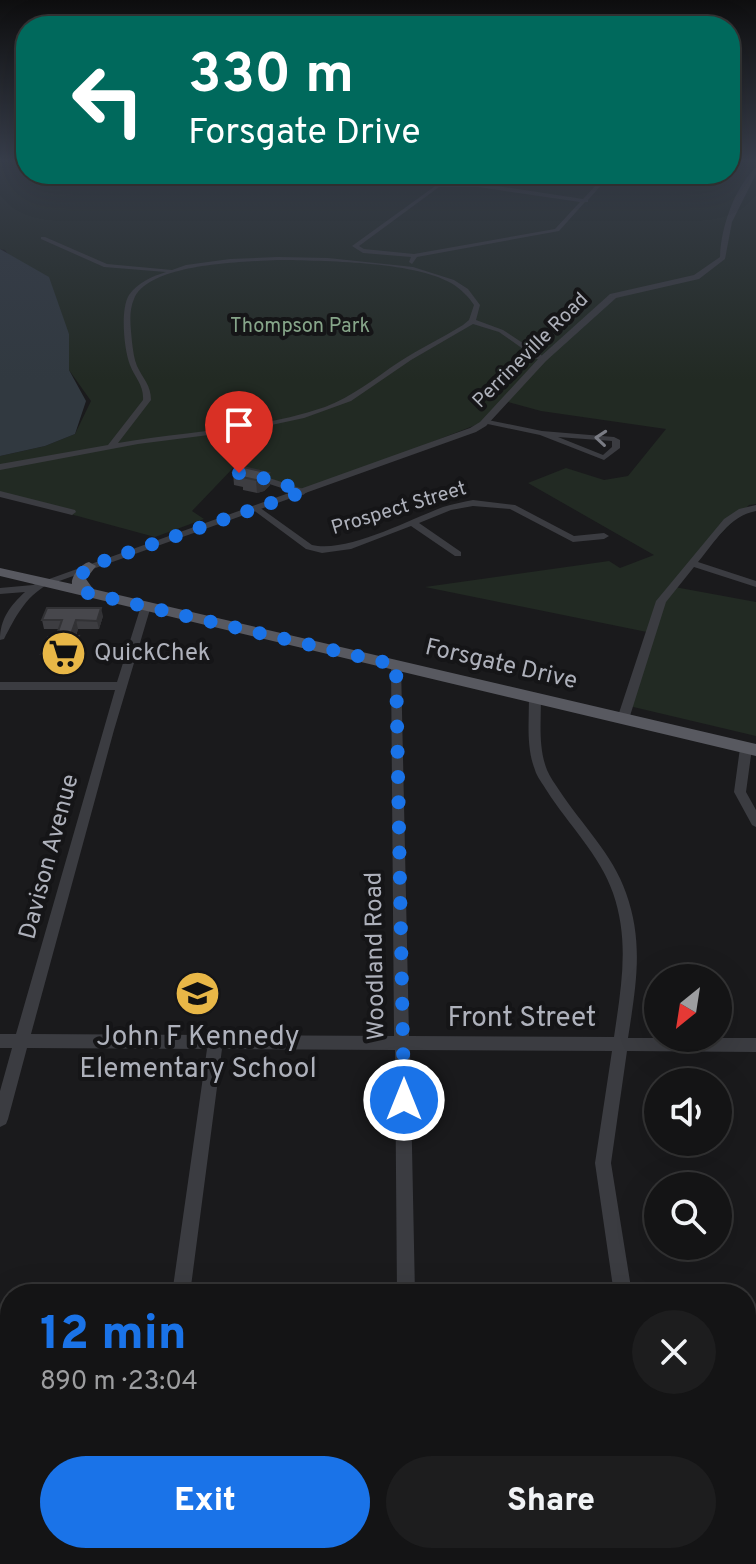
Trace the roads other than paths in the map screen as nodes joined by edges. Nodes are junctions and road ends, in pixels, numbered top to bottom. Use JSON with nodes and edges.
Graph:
{"nodes":[{"id":1,"x":372,"y":234,"type":"edge"},
{"id":2,"x":537,"y":234,"type":"edge"},
{"id":3,"x":722,"y":234,"type":"edge"},
{"id":4,"x":43,"y":238,"type":"dead end"},
{"id":5,"x":414,"y":256,"type":"junction"},
{"id":6,"x":410,"y":269,"type":"junction"},
{"id":7,"x":172,"y":271,"type":"junction"},
{"id":8,"x":472,"y":321,"type":"junction"},
{"id":9,"x":543,"y":359,"type":"junction"},
{"id":10,"x":486,"y":421,"type":"junction"},
{"id":11,"x":126,"y":430,"type":"junction"},
{"id":12,"x":542,"y":433,"type":"junction"},
{"id":13,"x":147,"y":441,"type":"junction"},
{"id":14,"x":111,"y":447,"type":"junction"},
{"id":15,"x":0,"y":467,"type":"edge"},
{"id":16,"x":251,"y":476,"type":"edge"},
{"id":17,"x":303,"y":492,"type":"junction"},
{"id":18,"x":0,"y":494,"type":"edge"},
{"id":19,"x":756,"y":508,"type":"edge"},
{"id":20,"x":256,"y":509,"type":"junction"},
{"id":21,"x":72,"y":512,"type":"dead end"},
{"id":22,"x":412,"y":522,"type":"junction"},
{"id":23,"x":604,"y":536,"type":"dead end"},
{"id":24,"x":458,"y":554,"type":"dead end"},
{"id":25,"x":692,"y":563,"type":"junction"},
{"id":26,"x":89,"y":566,"type":"junction"},
{"id":27,"x":0,"y":572,"type":"edge"},
{"id":28,"x":753,"y":580,"type":"edge"},
{"id":29,"x":39,"y":585,"type":"junction"},
{"id":30,"x":0,"y":591,"type":"edge"},
{"id":31,"x":88,"y":593,"type":"junction"},
{"id":32,"x":146,"y":606,"type":"junction"},
{"id":33,"x":0,"y":637,"type":"edge"},
{"id":34,"x":396,"y":665,"type":"junction"},
{"id":35,"x":0,"y":686,"type":"edge"},
{"id":36,"x":120,"y":686,"type":"junction"},
{"id":37,"x":535,"y":697,"type":"junction"},
{"id":38,"x":623,"y":719,"type":"junction"},
{"id":39,"x":751,"y":749,"type":"edge"},
{"id":40,"x":756,"y":822,"type":"edge"},
{"id":41,"x":0,"y":1041,"type":"edge"},
{"id":42,"x":21,"y":1041,"type":"junction"},
{"id":43,"x":215,"y":1042,"type":"junction"},
{"id":44,"x":404,"y":1044,"type":"junction"},
{"id":45,"x":622,"y":1045,"type":"junction"},
{"id":46,"x":756,"y":1045,"type":"edge"},
{"id":47,"x":0,"y":1119,"type":"edge"},
{"id":48,"x":182,"y":1284,"type":"edge"},
{"id":49,"x":406,"y":1284,"type":"edge"},
{"id":50,"x":621,"y":1284,"type":"edge"}],
"edges":[{"from":1,"to":5,"type":"street"},
{"from":2,"to":5,"type":"street"},
{"from":3,"to":9,"type":"street","name":"Perrineville Road"},
{"from":4,"to":7,"type":"street"},
{"from":5,"to":6,"type":"street"},
{"from":6,"to":7,"type":"street"},
{"from":6,"to":8,"type":"street"},
{"from":7,"to":11,"type":"street"},
{"from":8,"to":9,"type":"street"},
{"from":8,"to":13,"type":"street"},
{"from":9,"to":10,"type":"street","name":"Perrineville Road"},
{"from":10,"to":12,"type":"street"},
{"from":10,"to":17,"type":"street","name":"Perrineville Road"},
{"from":11,"to":13,"type":"street"},
{"from":11,"to":14,"type":"street"},
{"from":12,"to":12,"type":"street","one_way":true},
{"from":13,"to":14,"type":"street"},
{"from":14,"to":15,"type":"street"},
{"from":16,"to":17,"type":"street"},
{"from":17,"to":20,"type":"street","name":"Perrineville Road"},
{"from":18,"to":21,"type":"street"},
{"from":19,"to":25,"type":"street"},
{"from":20,"to":22,"type":"street","name":"Prospect Street"},
{"from":20,"to":26,"type":"street","name":"Perrineville Road"},
{"from":22,"to":23,"type":"street","name":"Prospect Street"},
{"from":22,"to":24,"type":"street"},
{"from":25,"to":28,"type":"street"},
{"from":25,"to":38,"type":"street"},
{"from":26,"to":29,"type":"street","name":"Perrineville Road"},
{"from":26,"to":31,"type":"main road"},
{"from":27,"to":29,"type":"main road","name":"Forsgate Drive"},
{"from":29,"to":30,"type":"street"},
{"from":29,"to":31,"type":"main road","name":"Forsgate Drive"},
{"from":29,"to":33,"type":"street"},
{"from":31,"to":32,"type":"main road","name":"Forsgate Drive"},
{"from":32,"to":34,"type":"main road","name":"Forsgate Drive"},
{"from":32,"to":36,"type":"street","name":"Davison Avenue"},
{"from":34,"to":37,"type":"main road","name":"Forsgate Drive"},
{"from":34,"to":44,"type":"street","name":"Woodland Road"},
{"from":35,"to":36,"type":"street"},
{"from":36,"to":42,"type":"street","name":"Davison Avenue"},
{"from":37,"to":38,"type":"main road","name":"Forsgate Drive"},
{"from":37,"to":45,"type":"street"},
{"from":38,"to":39,"type":"main road","name":"Forsgate Drive"},
{"from":39,"to":40,"type":"street"},
{"from":41,"to":42,"type":"street","name":"Front Street"},
{"from":42,"to":43,"type":"street","name":"Front Street"},
{"from":42,"to":47,"type":"street","name":"Davison Avenue"},
{"from":43,"to":44,"type":"street","name":"Front Street"},
{"from":43,"to":48,"type":"street"},
{"from":44,"to":45,"type":"street","name":"Front Street"},
{"from":44,"to":49,"type":"street","name":"Woodland Road"},
{"from":45,"to":46,"type":"street","name":"Front Street"},
{"from":45,"to":50,"type":"street"}]}
